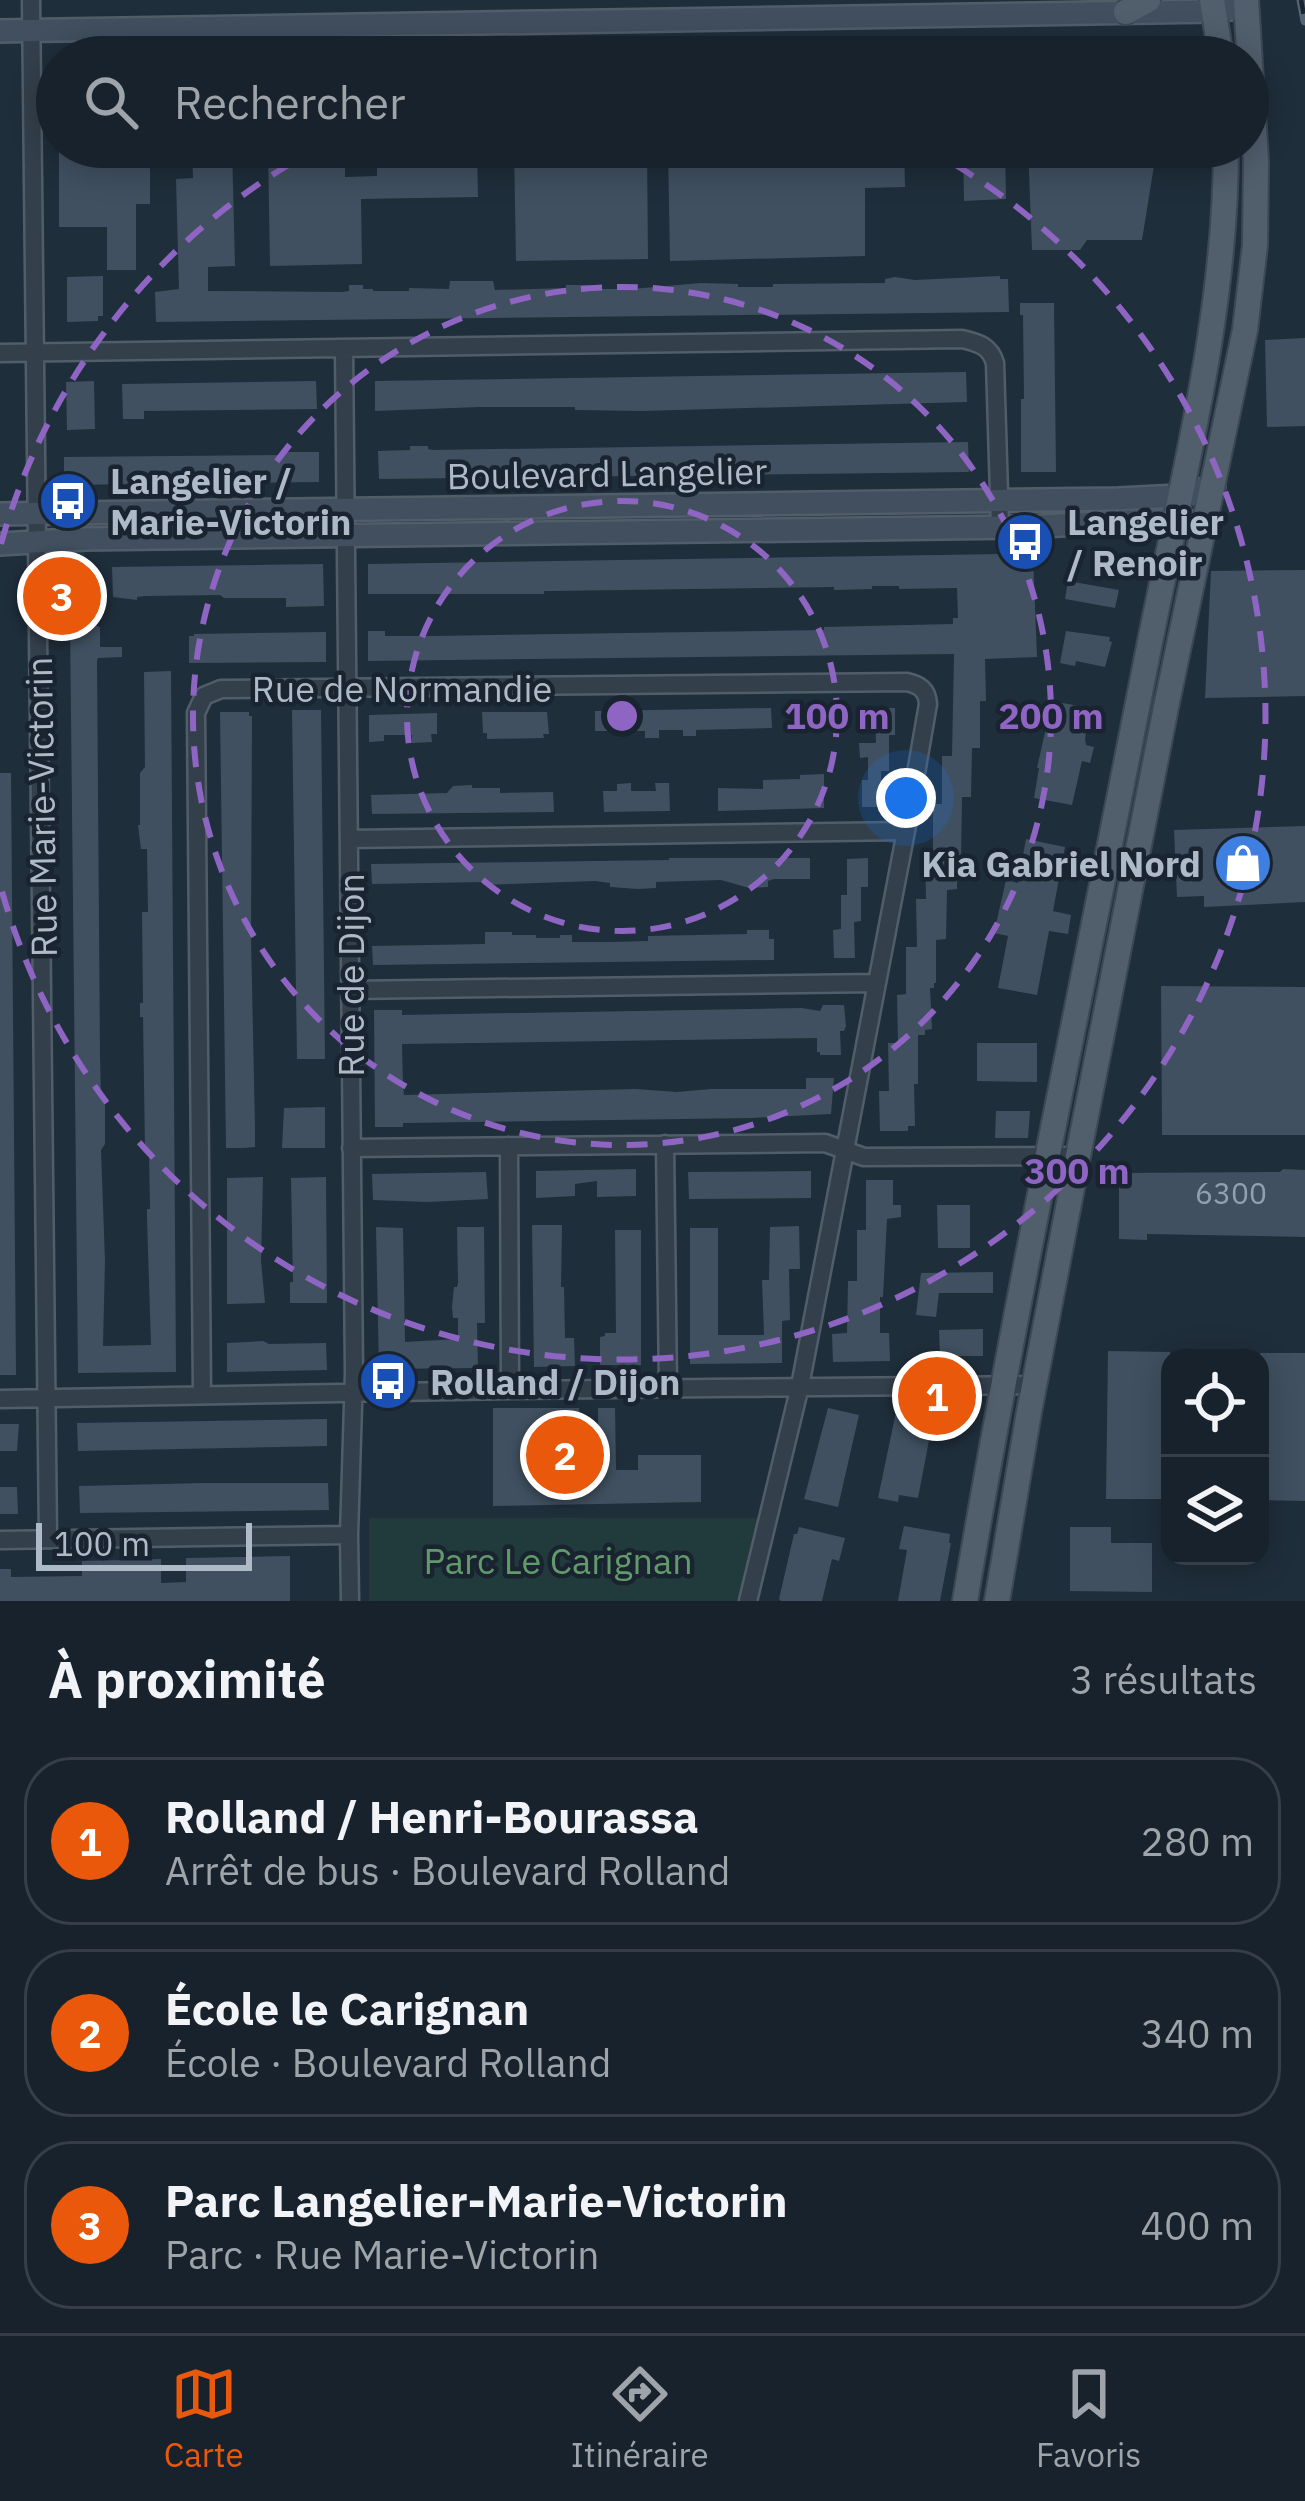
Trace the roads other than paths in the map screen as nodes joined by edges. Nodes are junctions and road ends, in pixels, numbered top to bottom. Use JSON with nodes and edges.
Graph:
{"nodes":[{"id":1,"x":31,"y":0,"type":"edge"},
{"id":2,"x":1246,"y":4,"type":"edge"},
{"id":3,"x":1137,"y":6,"type":"edge"},
{"id":4,"x":1213,"y":6,"type":"edge"},
{"id":5,"x":31,"y":30,"type":"junction"},
{"id":6,"x":0,"y":31,"type":"edge"},
{"id":7,"x":1218,"y":36,"type":"edge"},
{"id":8,"x":1248,"y":36,"type":"edge"},
{"id":9,"x":1226,"y":168,"type":"edge"},
{"id":10,"x":1255,"y":168,"type":"edge"},
{"id":11,"x":344,"y":348,"type":"junction"},
{"id":12,"x":37,"y":352,"type":"junction"},
{"id":13,"x":0,"y":353,"type":"edge"},
{"id":14,"x":1214,"y":486,"type":"junction"},
{"id":15,"x":1179,"y":496,"type":"junction"},
{"id":16,"x":1000,"y":501,"type":"junction"},
{"id":17,"x":345,"y":508,"type":"junction"},
{"id":18,"x":38,"y":513,"type":"junction"},
{"id":19,"x":0,"y":514,"type":"edge"},
{"id":20,"x":1207,"y":522,"type":"junction"},
{"id":21,"x":1173,"y":523,"type":"junction"},
{"id":22,"x":1000,"y":526,"type":"junction"},
{"id":23,"x":344,"y":536,"type":"junction"},
{"id":24,"x":38,"y":542,"type":"junction"},
{"id":25,"x":0,"y":544,"type":"edge"},
{"id":26,"x":346,"y":690,"type":"junction"},
{"id":27,"x":906,"y":831,"type":"junction"},
{"id":28,"x":349,"y":838,"type":"junction"},
{"id":29,"x":876,"y":983,"type":"junction"},
{"id":30,"x":350,"y":990,"type":"junction"},
{"id":31,"x":665,"y":1144,"type":"junction"},
{"id":32,"x":509,"y":1146,"type":"junction"},
{"id":33,"x":351,"y":1148,"type":"junction"},
{"id":34,"x":846,"y":1150,"type":"junction"},
{"id":35,"x":1078,"y":1156,"type":"junction"},
{"id":36,"x":1047,"y":1157,"type":"junction"},
{"id":37,"x":1005,"y":1384,"type":"junction"},
{"id":38,"x":1035,"y":1385,"type":"junction"},
{"id":39,"x":800,"y":1386,"type":"junction"},
{"id":40,"x":668,"y":1388,"type":"junction"},
{"id":41,"x":510,"y":1390,"type":"junction"},
{"id":42,"x":353,"y":1393,"type":"junction"},
{"id":43,"x":202,"y":1394,"type":"junction"},
{"id":44,"x":49,"y":1397,"type":"junction"},
{"id":45,"x":0,"y":1399,"type":"edge"},
{"id":46,"x":349,"y":1535,"type":"junction"},
{"id":47,"x":48,"y":1539,"type":"junction"},
{"id":48,"x":0,"y":1540,"type":"edge"},
{"id":49,"x":350,"y":1601,"type":"edge"},
{"id":50,"x":748,"y":1601,"type":"edge"},
{"id":51,"x":965,"y":1601,"type":"edge"},
{"id":52,"x":997,"y":1601,"type":"edge"}],
"edges":[{"from":1,"to":5,"type":"street","name":"Rue Marie-Victorin"},
{"from":2,"to":4,"type":"main road"},
{"from":2,"to":8,"type":"main road"},
{"from":3,"to":4,"type":"main road"},
{"from":3,"to":5,"type":"main road"},
{"from":4,"to":7,"type":"main road"},
{"from":5,"to":6,"type":"main road"},
{"from":5,"to":12,"type":"street","name":"Rue Marie-Victorin"},
{"from":9,"to":15,"type":"main road"},
{"from":10,"to":14,"type":"main road"},
{"from":11,"to":12,"type":"street"},
{"from":11,"to":16,"type":"street"},
{"from":11,"to":17,"type":"street","name":"Rue de Dijon"},
{"from":12,"to":13,"type":"street"},
{"from":12,"to":18,"type":"street","name":"Rue Marie-Victorin"},
{"from":14,"to":15,"type":"main road","name":"Boulevard Langelier"},
{"from":14,"to":20,"type":"main road"},
{"from":15,"to":16,"type":"main road","name":"Boulevard Langelier"},
{"from":15,"to":21,"type":"main road"},
{"from":16,"to":17,"type":"main road","name":"Boulevard Langelier"},
{"from":16,"to":22,"type":"street"},
{"from":17,"to":18,"type":"main road","name":"Boulevard Langelier"},
{"from":17,"to":23,"type":"street","name":"Rue de Dijon"},
{"from":18,"to":19,"type":"main road","name":"Boulevard Langelier"},
{"from":18,"to":24,"type":"street","name":"Rue Marie-Victorin"},
{"from":20,"to":21,"type":"main road","name":"Boulevard Langelier"},
{"from":20,"to":35,"type":"main road"},
{"from":21,"to":22,"type":"main road","name":"Boulevard Langelier"},
{"from":21,"to":36,"type":"main road"},
{"from":22,"to":23,"type":"main road","name":"Boulevard Langelier"},
{"from":23,"to":24,"type":"main road","name":"Boulevard Langelier"},
{"from":23,"to":26,"type":"street","name":"Rue de Dijon"},
{"from":24,"to":25,"type":"main road","name":"Boulevard Langelier"},
{"from":24,"to":44,"type":"street","name":"Rue Marie-Victorin"},
{"from":26,"to":27,"type":"street","name":"Rue de Normandie"},
{"from":26,"to":28,"type":"street","name":"Rue de Dijon"},
{"from":26,"to":43,"type":"street","name":"Rue de Normandie"},
{"from":27,"to":28,"type":"street"},
{"from":27,"to":29,"type":"street"},
{"from":28,"to":30,"type":"street","name":"Rue de Dijon"},
{"from":29,"to":30,"type":"street"},
{"from":29,"to":34,"type":"street"},
{"from":30,"to":33,"type":"street","name":"Rue de Dijon"},
{"from":31,"to":32,"type":"street"},
{"from":31,"to":34,"type":"street"},
{"from":31,"to":40,"type":"street"},
{"from":32,"to":33,"type":"street"},
{"from":32,"to":41,"type":"street"},
{"from":33,"to":42,"type":"street","name":"Rue de Dijon"},
{"from":34,"to":36,"type":"street"},
{"from":34,"to":39,"type":"street"},
{"from":35,"to":36,"type":"street"},
{"from":35,"to":38,"type":"main road"},
{"from":36,"to":37,"type":"main road"},
{"from":37,"to":38,"type":"street"},
{"from":37,"to":39,"type":"street"},
{"from":37,"to":51,"type":"main road"},
{"from":38,"to":52,"type":"main road"},
{"from":39,"to":40,"type":"street"},
{"from":39,"to":50,"type":"street"},
{"from":40,"to":41,"type":"street"},
{"from":41,"to":42,"type":"street"},
{"from":42,"to":43,"type":"street"},
{"from":42,"to":46,"type":"street","name":"Rue de Dijon"},
{"from":43,"to":44,"type":"street"},
{"from":44,"to":45,"type":"street"},
{"from":44,"to":47,"type":"street","name":"Rue Marie-Victorin"},
{"from":46,"to":47,"type":"street"},
{"from":46,"to":49,"type":"street","name":"Rue de Dijon"},
{"from":47,"to":48,"type":"street"}]}
